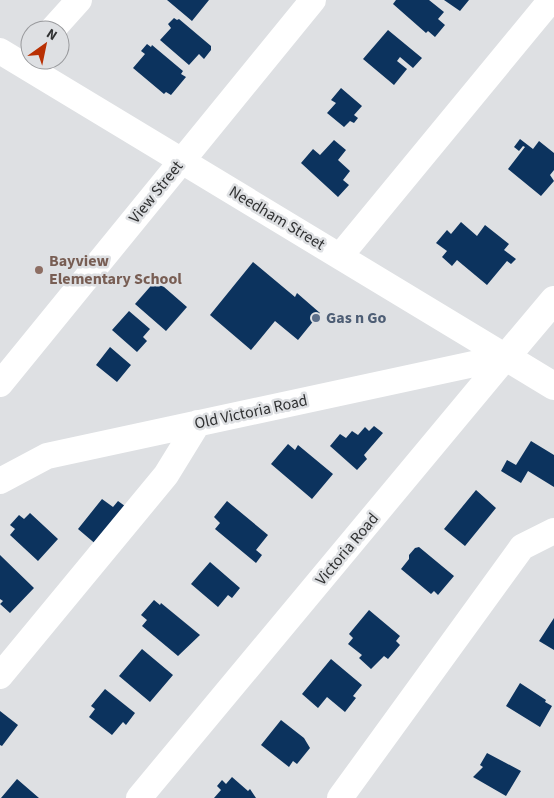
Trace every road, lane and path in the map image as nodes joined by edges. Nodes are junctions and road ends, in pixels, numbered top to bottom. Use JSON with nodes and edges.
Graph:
{"nodes":[{"id":1,"x":79,"y":0,"type":"edge"},
{"id":2,"x":312,"y":0,"type":"edge"},
{"id":3,"x":551,"y":0,"type":"edge"},
{"id":4,"x":61,"y":20,"type":"edge"},
{"id":5,"x":17,"y":57,"type":"edge"},
{"id":6,"x":181,"y":161,"type":"junction"},
{"id":7,"x":340,"y":256,"type":"junction"},
{"id":8,"x":554,"y":300,"type":"edge"},
{"id":9,"x":506,"y":357,"type":"junction"},
{"id":10,"x":0,"y":384,"type":"edge"},
{"id":11,"x":554,"y":386,"type":"edge"},
{"id":12,"x":198,"y":423,"type":"junction"},
{"id":13,"x":0,"y":481,"type":"edge"},
{"id":14,"x":554,"y":531,"type":"edge"},
{"id":15,"x":0,"y":676,"type":"edge"},
{"id":16,"x":139,"y":798,"type":"edge"},
{"id":17,"x":340,"y":798,"type":"edge"}],
"edges":[{"from":1,"to":4,"type":"street"},
{"from":2,"to":6,"type":"street","name":"View Street"},
{"from":3,"to":7,"type":"street"},
{"from":5,"to":6,"type":"street","name":"Needham Street"},
{"from":6,"to":7,"type":"street","name":"Needham Street"},
{"from":6,"to":10,"type":"street","name":"View Street"},
{"from":7,"to":9,"type":"street","name":"Needham Street"},
{"from":8,"to":9,"type":"main road","name":"Victoria Road"},
{"from":9,"to":11,"type":"main road","name":"Needham Street"},
{"from":9,"to":12,"type":"street","name":"Old Victoria Road"},
{"from":9,"to":16,"type":"street","name":"Victoria Road"},
{"from":12,"to":13,"type":"street","name":"Old Victoria Road"},
{"from":12,"to":15,"type":"street"},
{"from":14,"to":17,"type":"street"}]}
